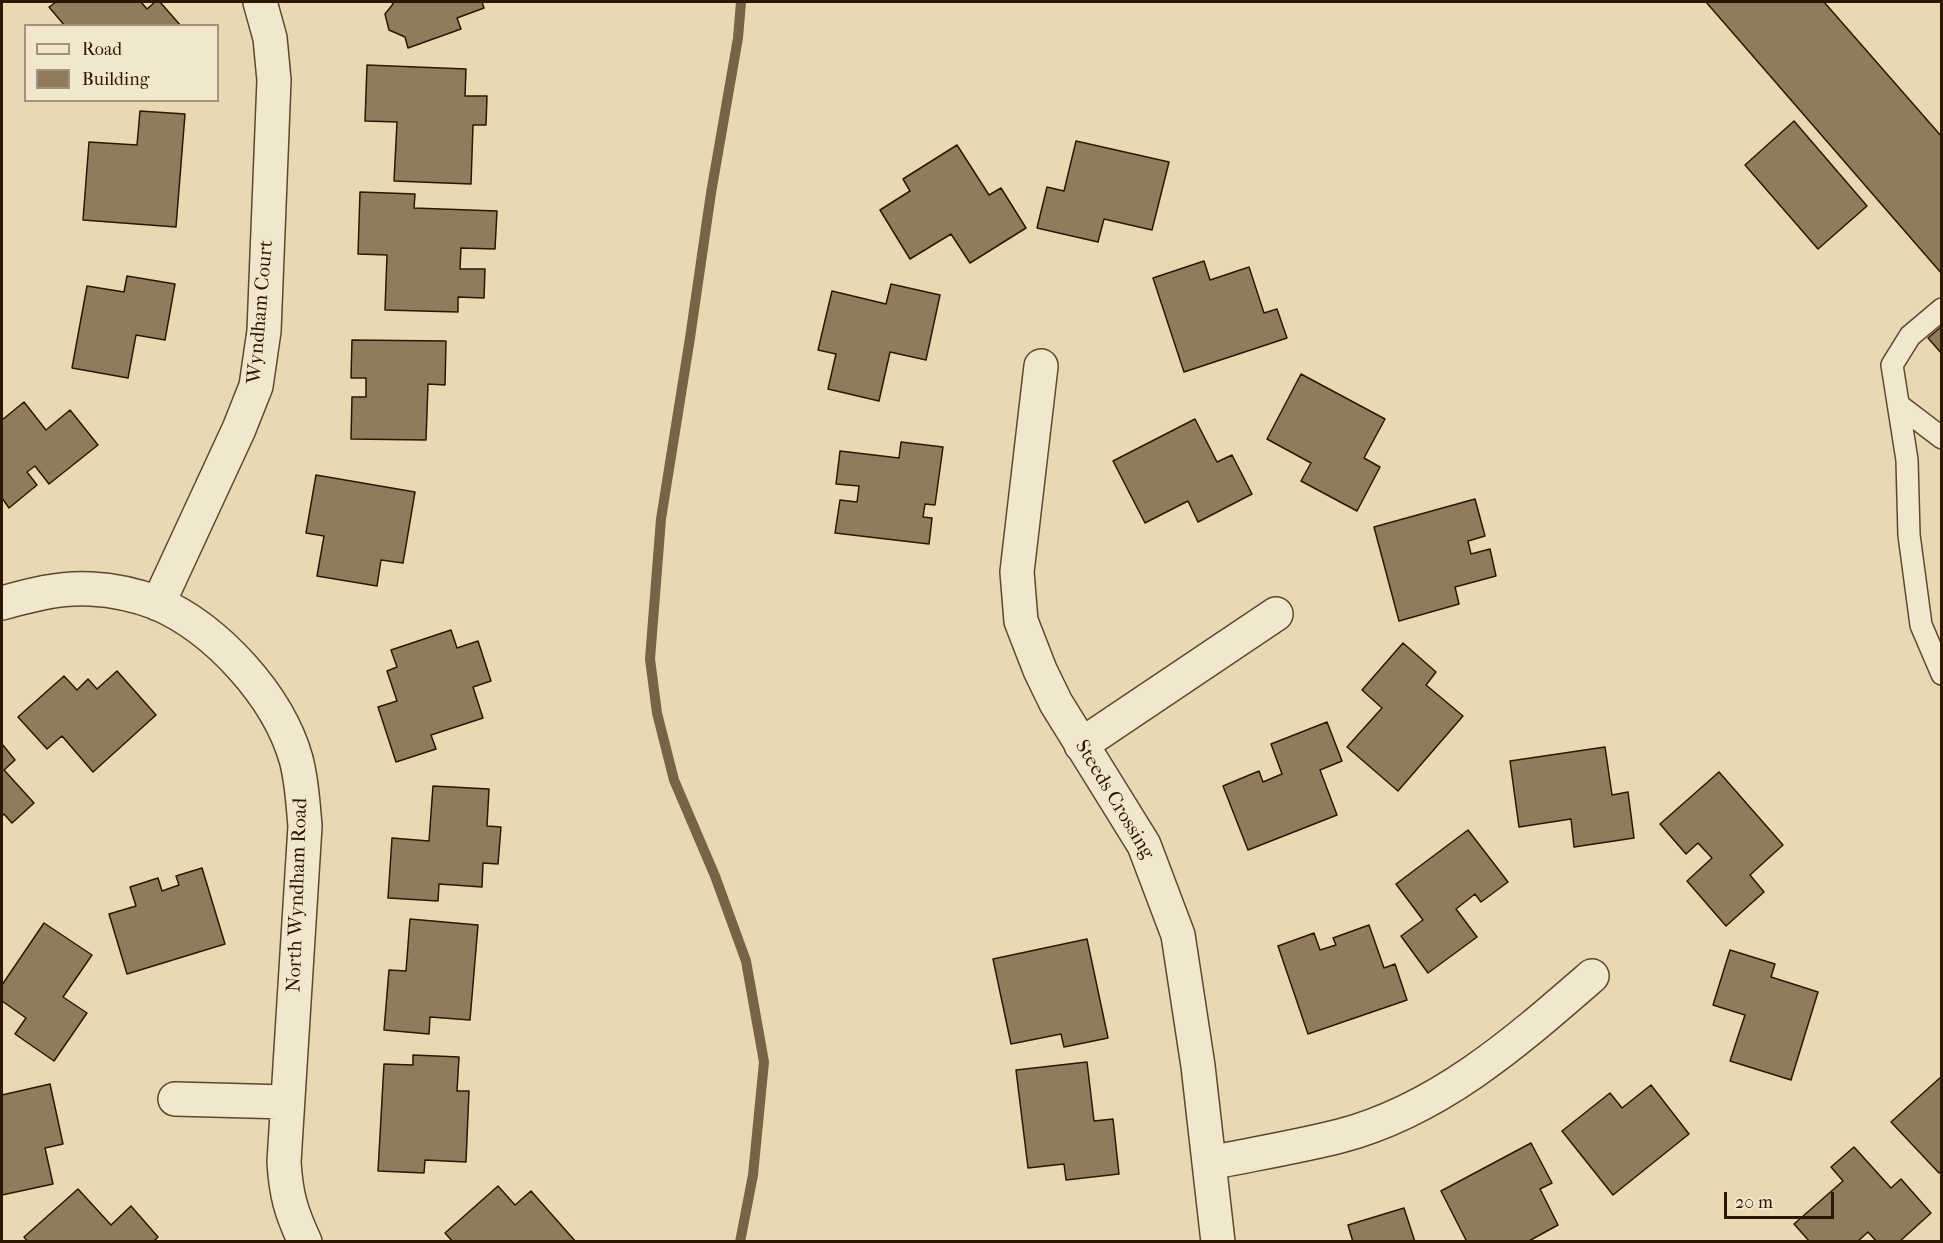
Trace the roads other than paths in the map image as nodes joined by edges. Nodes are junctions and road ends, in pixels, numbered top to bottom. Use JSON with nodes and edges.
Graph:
{"nodes":[{"id":1,"x":260,"y":2,"type":"edge"},
{"id":2,"x":1941,"y":309,"type":"edge"},
{"id":3,"x":1041,"y":366,"type":"dead end"},
{"id":4,"x":1900,"y":406,"type":"junction"},
{"id":5,"x":1941,"y":438,"type":"edge"},
{"id":6,"x":2,"y":603,"type":"edge"},
{"id":7,"x":158,"y":604,"type":"junction"},
{"id":8,"x":1276,"y":614,"type":"dead end"},
{"id":9,"x":1941,"y":674,"type":"edge"},
{"id":10,"x":1081,"y":744,"type":"junction"},
{"id":11,"x":1592,"y":976,"type":"dead end"},
{"id":12,"x":175,"y":1099,"type":"dead end"},
{"id":13,"x":287,"y":1102,"type":"junction"},
{"id":14,"x":1210,"y":1163,"type":"junction"},
{"id":15,"x":305,"y":1242,"type":"edge"},
{"id":16,"x":1218,"y":1242,"type":"edge"}],
"edges":[{"from":1,"to":7,"type":"street","name":"Wyndham Court"},
{"from":2,"to":4,"type":"lane"},
{"from":3,"to":10,"type":"street","name":"Steeds Crossing"},
{"from":4,"to":5,"type":"lane"},
{"from":4,"to":9,"type":"lane"},
{"from":6,"to":7,"type":"street","name":"North Wyndham Road"},
{"from":7,"to":13,"type":"street","name":"North Wyndham Road"},
{"from":8,"to":10,"type":"street"},
{"from":10,"to":14,"type":"street","name":"Steeds Crossing"},
{"from":11,"to":14,"type":"street"},
{"from":12,"to":13,"type":"street"},
{"from":13,"to":15,"type":"street","name":"North Wyndham Road"},
{"from":14,"to":16,"type":"street","name":"Steeds Crossing"}]}
